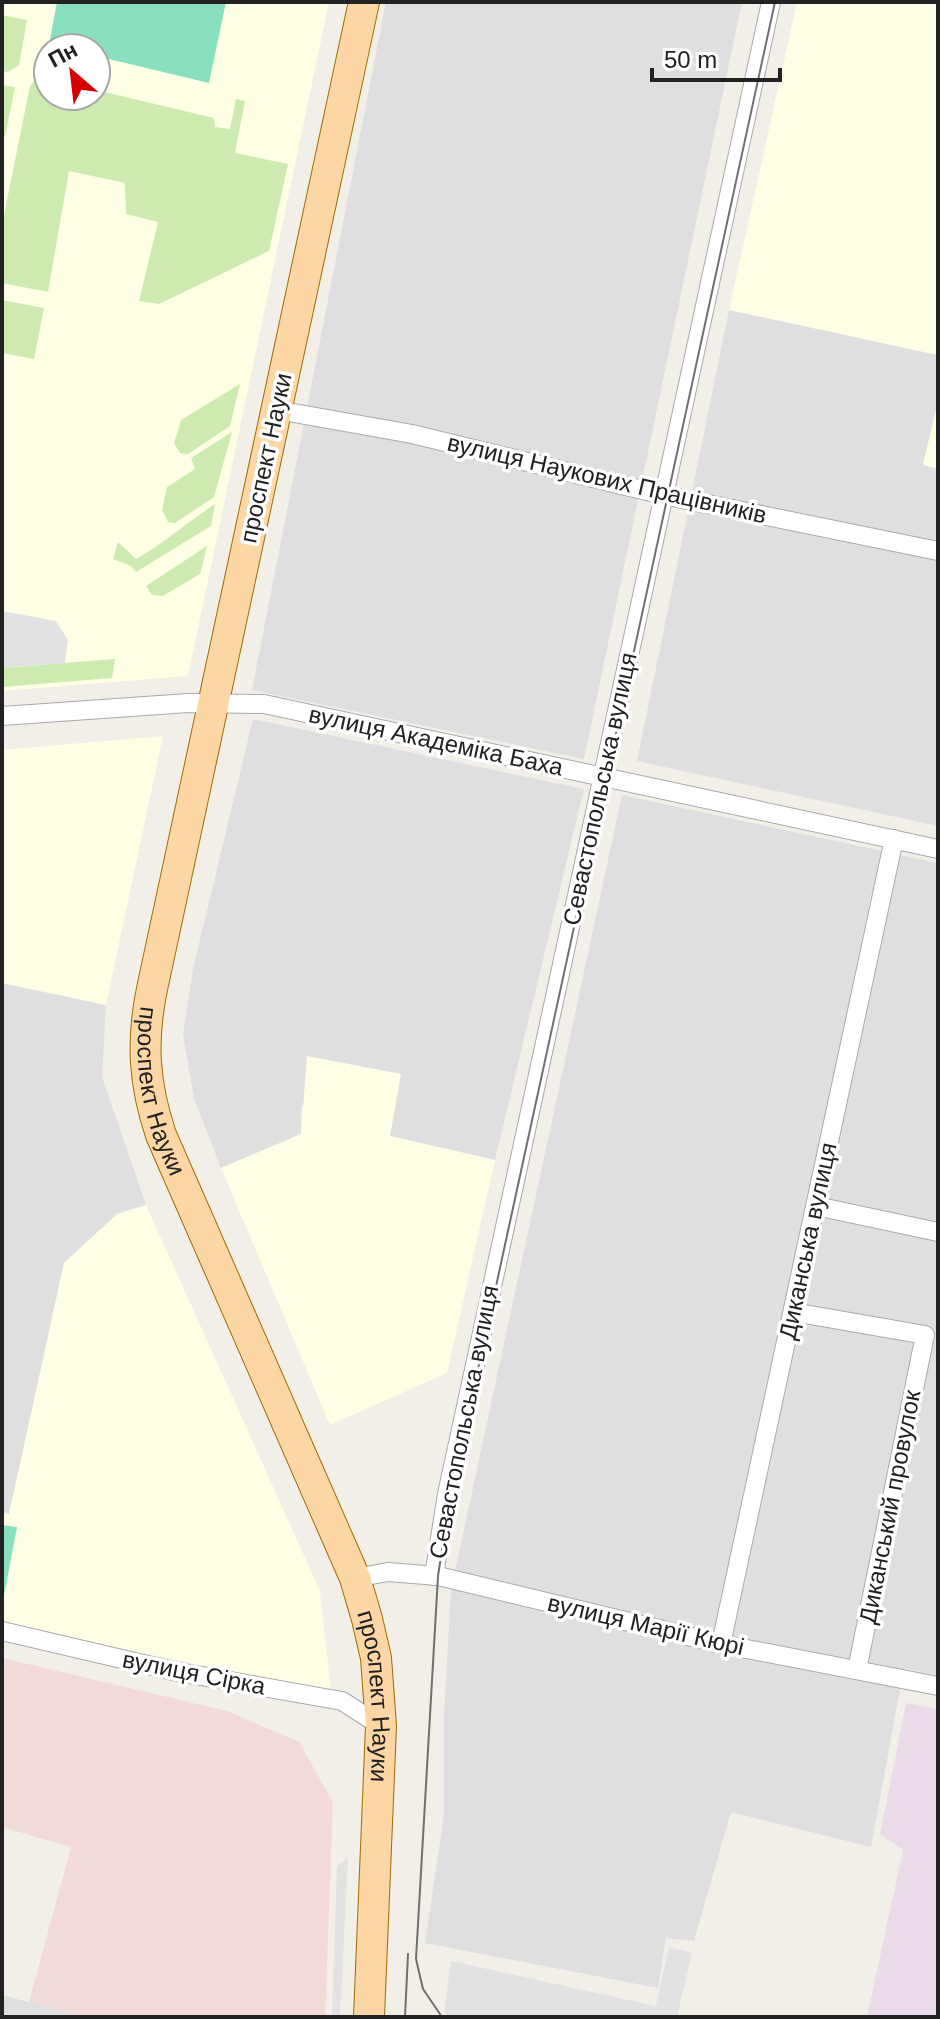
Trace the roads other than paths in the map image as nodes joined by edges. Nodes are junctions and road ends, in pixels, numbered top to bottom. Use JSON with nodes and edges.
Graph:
{"nodes":[{"id":1,"x":364,"y":2,"type":"edge"},
{"id":2,"x":771,"y":2,"type":"edge"},
{"id":3,"x":277,"y":410,"type":"junction"},
{"id":4,"x":663,"y":495,"type":"junction"},
{"id":5,"x":938,"y":551,"type":"edge"},
{"id":6,"x":215,"y":702,"type":"junction"},
{"id":7,"x":2,"y":716,"type":"edge"},
{"id":8,"x":602,"y":776,"type":"junction"},
{"id":9,"x":894,"y":839,"type":"junction"},
{"id":10,"x":938,"y":849,"type":"edge"},
{"id":11,"x":816,"y":1206,"type":"junction"},
{"id":12,"x":938,"y":1232,"type":"edge"},
{"id":13,"x":793,"y":1312,"type":"junction"},
{"id":14,"x":434,"y":1576,"type":"junction"},
{"id":15,"x":355,"y":1578,"type":"junction"},
{"id":16,"x":2,"y":1631,"type":"edge"},
{"id":17,"x":721,"y":1644,"type":"junction"},
{"id":18,"x":857,"y":1670,"type":"junction"},
{"id":19,"x":938,"y":1686,"type":"edge"},
{"id":20,"x":381,"y":1726,"type":"junction"},
{"id":21,"x":369,"y":2017,"type":"edge"}],
"edges":[{"from":1,"to":3,"type":"main road","name":"проспект Науки"},
{"from":2,"to":4,"type":"street","name":"Севастопольська вулиця"},
{"from":3,"to":4,"type":"street","name":"вулиця Наукових Працівників"},
{"from":3,"to":6,"type":"main road","name":"проспект Науки"},
{"from":4,"to":5,"type":"street","name":"вулиця Наукових Працівників"},
{"from":4,"to":8,"type":"street","name":"Севастопольська вулиця"},
{"from":6,"to":7,"type":"street","name":"вулиця Академіка Баха"},
{"from":6,"to":8,"type":"street","name":"вулиця Академіка Баха"},
{"from":6,"to":15,"type":"main road","name":"проспект Науки"},
{"from":8,"to":9,"type":"street","name":"вулиця Академіка Баха"},
{"from":8,"to":14,"type":"street","name":"Севастопольська вулиця"},
{"from":9,"to":10,"type":"street","name":"вулиця Академіка Баха"},
{"from":9,"to":11,"type":"street","name":"Диканська вулиця"},
{"from":11,"to":12,"type":"street"},
{"from":11,"to":13,"type":"street","name":"Диканська вулиця"},
{"from":13,"to":17,"type":"street","name":"Диканська вулиця"},
{"from":13,"to":18,"type":"street","name":"Диканський провулок"},
{"from":14,"to":15,"type":"street","name":"вулиця Марії Кюрі"},
{"from":14,"to":17,"type":"street","name":"вулиця Марії Кюрі"},
{"from":15,"to":20,"type":"main road","name":"проспект Науки"},
{"from":16,"to":20,"type":"street","name":"вулиця Сірка"},
{"from":17,"to":18,"type":"street","name":"вулиця Марії Кюрі"},
{"from":18,"to":19,"type":"street","name":"вулиця Марії Кюрі"},
{"from":20,"to":21,"type":"main road","name":"проспект Науки"}]}
